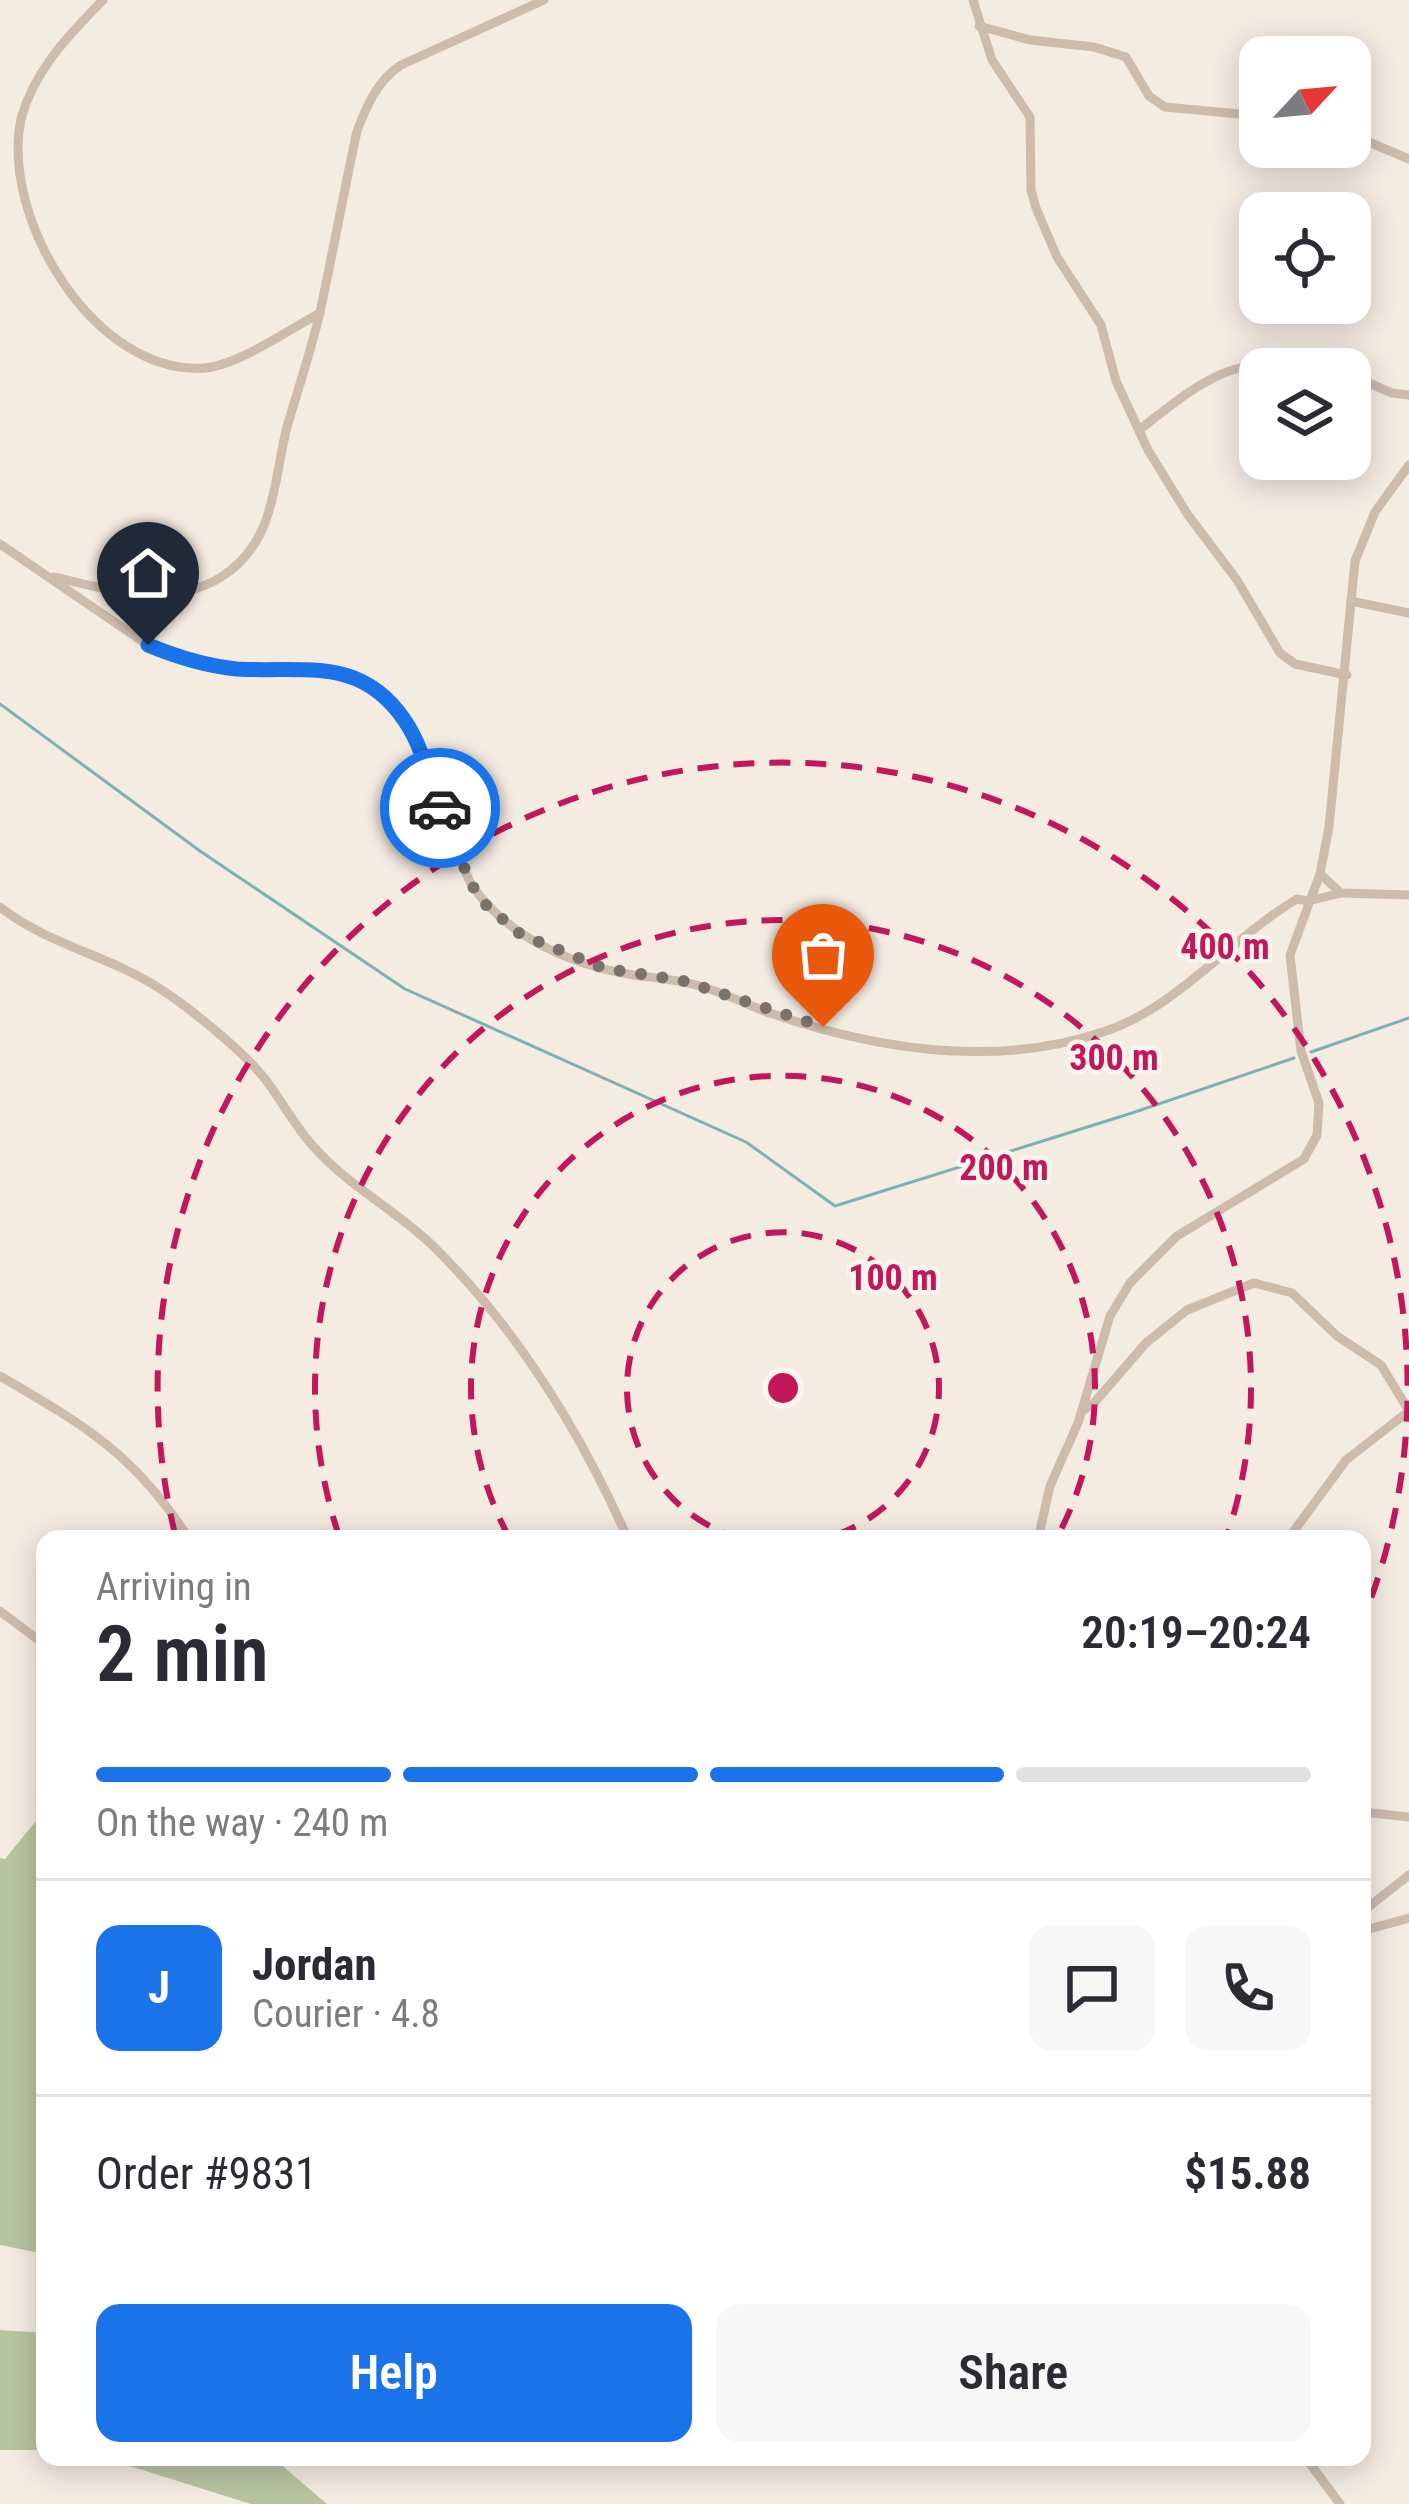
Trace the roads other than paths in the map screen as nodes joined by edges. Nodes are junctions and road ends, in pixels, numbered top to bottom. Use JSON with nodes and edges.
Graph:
{"nodes":[{"id":1,"x":103,"y":0,"type":"edge"},
{"id":2,"x":544,"y":0,"type":"edge"},
{"id":3,"x":973,"y":0,"type":"edge"},
{"id":4,"x":979,"y":26,"type":"junction"},
{"id":5,"x":1239,"y":114,"type":"edge"},
{"id":6,"x":1371,"y":143,"type":"edge"},
{"id":7,"x":1409,"y":159,"type":"edge"},
{"id":8,"x":320,"y":313,"type":"junction"},
{"id":9,"x":1239,"y":368,"type":"edge"},
{"id":10,"x":1371,"y":384,"type":"edge"},
{"id":11,"x":1409,"y":395,"type":"edge"},
{"id":12,"x":1139,"y":430,"type":"junction"},
{"id":13,"x":1409,"y":466,"type":"edge"},
{"id":14,"x":0,"y":544,"type":"edge"},
{"id":15,"x":48,"y":575,"type":"junction"},
{"id":16,"x":1352,"y":601,"type":"junction"},
{"id":17,"x":1409,"y":613,"type":"edge"},
{"id":18,"x":1347,"y":675,"type":"junction"},
{"id":19,"x":1320,"y":874,"type":"junction"},
{"id":20,"x":1341,"y":893,"type":"junction"},
{"id":21,"x":1409,"y":896,"type":"edge"},
{"id":22,"x":1309,"y":901,"type":"junction"},
{"id":23,"x":0,"y":908,"type":"edge"},
{"id":24,"x":0,"y":1376,"type":"edge"},
{"id":25,"x":1082,"y":1411,"type":"junction"},
{"id":26,"x":1409,"y":1411,"type":"edge"},
{"id":27,"x":183,"y":1530,"type":"edge"},
{"id":28,"x":624,"y":1530,"type":"edge"},
{"id":29,"x":1040,"y":1530,"type":"edge"},
{"id":30,"x":1295,"y":1530,"type":"edge"},
{"id":31,"x":0,"y":1611,"type":"edge"},
{"id":32,"x":36,"y":1638,"type":"edge"},
{"id":33,"x":1371,"y":1813,"type":"edge"},
{"id":34,"x":1409,"y":1817,"type":"edge"},
{"id":35,"x":1409,"y":1875,"type":"edge"},
{"id":36,"x":1371,"y":1905,"type":"edge"},
{"id":37,"x":1409,"y":1918,"type":"edge"},
{"id":38,"x":1371,"y":1929,"type":"edge"},
{"id":39,"x":1312,"y":2466,"type":"edge"},
{"id":40,"x":1340,"y":2504,"type":"edge"}],
"edges":[{"from":1,"to":8,"type":"street"},
{"from":2,"to":8,"type":"street"},
{"from":3,"to":4,"type":"street"},
{"from":4,"to":5,"type":"street"},
{"from":4,"to":12,"type":"street"},
{"from":6,"to":7,"type":"street"},
{"from":8,"to":15,"type":"street"},
{"from":9,"to":12,"type":"street"},
{"from":10,"to":11,"type":"street"},
{"from":12,"to":18,"type":"street"},
{"from":13,"to":16,"type":"street"},
{"from":14,"to":15,"type":"street"},
{"from":15,"to":22,"type":"street"},
{"from":16,"to":17,"type":"street"},
{"from":16,"to":18,"type":"street"},
{"from":18,"to":19,"type":"street"},
{"from":19,"to":20,"type":"street"},
{"from":19,"to":22,"type":"street"},
{"from":20,"to":21,"type":"street"},
{"from":20,"to":22,"type":"street"},
{"from":22,"to":25,"type":"street"},
{"from":23,"to":28,"type":"street"},
{"from":24,"to":27,"type":"street"},
{"from":25,"to":26,"type":"street"},
{"from":25,"to":29,"type":"street"},
{"from":26,"to":30,"type":"street"},
{"from":31,"to":32,"type":"street"},
{"from":33,"to":34,"type":"street"},
{"from":35,"to":36,"type":"street"},
{"from":37,"to":38,"type":"street"},
{"from":39,"to":40,"type":"street"}]}
